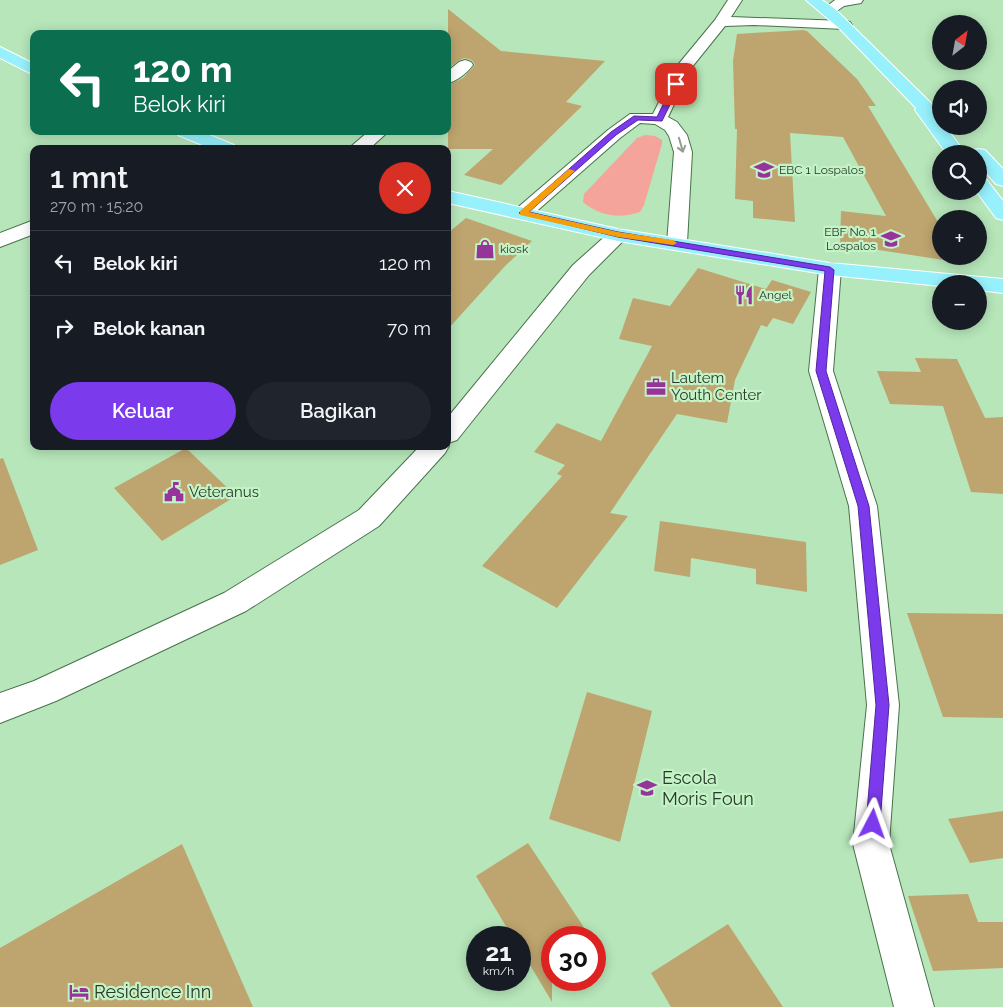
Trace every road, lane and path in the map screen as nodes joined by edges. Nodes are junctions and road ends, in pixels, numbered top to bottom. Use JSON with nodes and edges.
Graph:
{"nodes":[{"id":1,"x":735,"y":0,"type":"edge"},
{"id":2,"x":813,"y":0,"type":"edge"},
{"id":3,"x":856,"y":0,"type":"edge"},
{"id":4,"x":829,"y":10,"type":"junction"},
{"id":5,"x":720,"y":22,"type":"junction"},
{"id":6,"x":845,"y":25,"type":"junction"},
{"id":7,"x":0,"y":52,"type":"edge"},
{"id":8,"x":464,"y":65,"type":"dead end"},
{"id":9,"x":30,"y":68,"type":"edge"},
{"id":10,"x":451,"y":76,"type":"edge"},
{"id":11,"x":915,"y":99,"type":"junction"},
{"id":12,"x":932,"y":114,"type":"edge"},
{"id":13,"x":659,"y":119,"type":"junction"},
{"id":14,"x":194,"y":135,"type":"edge"},
{"id":15,"x":375,"y":135,"type":"edge"},
{"id":16,"x":956,"y":135,"type":"edge"},
{"id":17,"x":218,"y":145,"type":"edge"},
{"id":18,"x":362,"y":145,"type":"edge"},
{"id":19,"x":950,"y":145,"type":"edge"},
{"id":20,"x":968,"y":145,"type":"edge"},
{"id":21,"x":987,"y":163,"type":"edge"},
{"id":22,"x":1003,"y":180,"type":"edge"},
{"id":23,"x":987,"y":193,"type":"edge"},
{"id":24,"x":451,"y":198,"type":"edge"},
{"id":25,"x":523,"y":213,"type":"junction"},
{"id":26,"x":1003,"y":214,"type":"edge"},
{"id":27,"x":30,"y":228,"type":"edge"},
{"id":28,"x":618,"y":235,"type":"junction"},
{"id":29,"x":0,"y":241,"type":"edge"},
{"id":30,"x":677,"y":243,"type":"junction"},
{"id":31,"x":830,"y":270,"type":"junction"},
{"id":32,"x":1003,"y":286,"type":"edge"},
{"id":33,"x":451,"y":430,"type":"edge"},
{"id":34,"x":432,"y":450,"type":"edge"},
{"id":35,"x":0,"y":708,"type":"edge"},
{"id":36,"x":914,"y":1007,"type":"edge"}],
"edges":[{"from":1,"to":5,"type":"street"},
{"from":2,"to":4,"type":"main road"},
{"from":3,"to":4,"type":"street"},
{"from":4,"to":6,"type":"main road"},
{"from":5,"to":6,"type":"street"},
{"from":5,"to":13,"type":"street"},
{"from":6,"to":11,"type":"main road"},
{"from":7,"to":9,"type":"main road"},
{"from":8,"to":10,"type":"street"},
{"from":11,"to":12,"type":"main road"},
{"from":11,"to":19,"type":"main road"},
{"from":13,"to":25,"type":"street"},
{"from":13,"to":30,"type":"street","one_way":true},
{"from":14,"to":17,"type":"main road"},
{"from":15,"to":18,"type":"street"},
{"from":16,"to":20,"type":"main road"},
{"from":21,"to":22,"type":"main road"},
{"from":23,"to":26,"type":"main road"},
{"from":24,"to":25,"type":"main road"},
{"from":25,"to":28,"type":"main road"},
{"from":27,"to":29,"type":"street"},
{"from":28,"to":30,"type":"main road"},
{"from":28,"to":33,"type":"street"},
{"from":30,"to":31,"type":"main road"},
{"from":31,"to":32,"type":"main road"},
{"from":31,"to":36,"type":"street"},
{"from":34,"to":35,"type":"street"}]}
